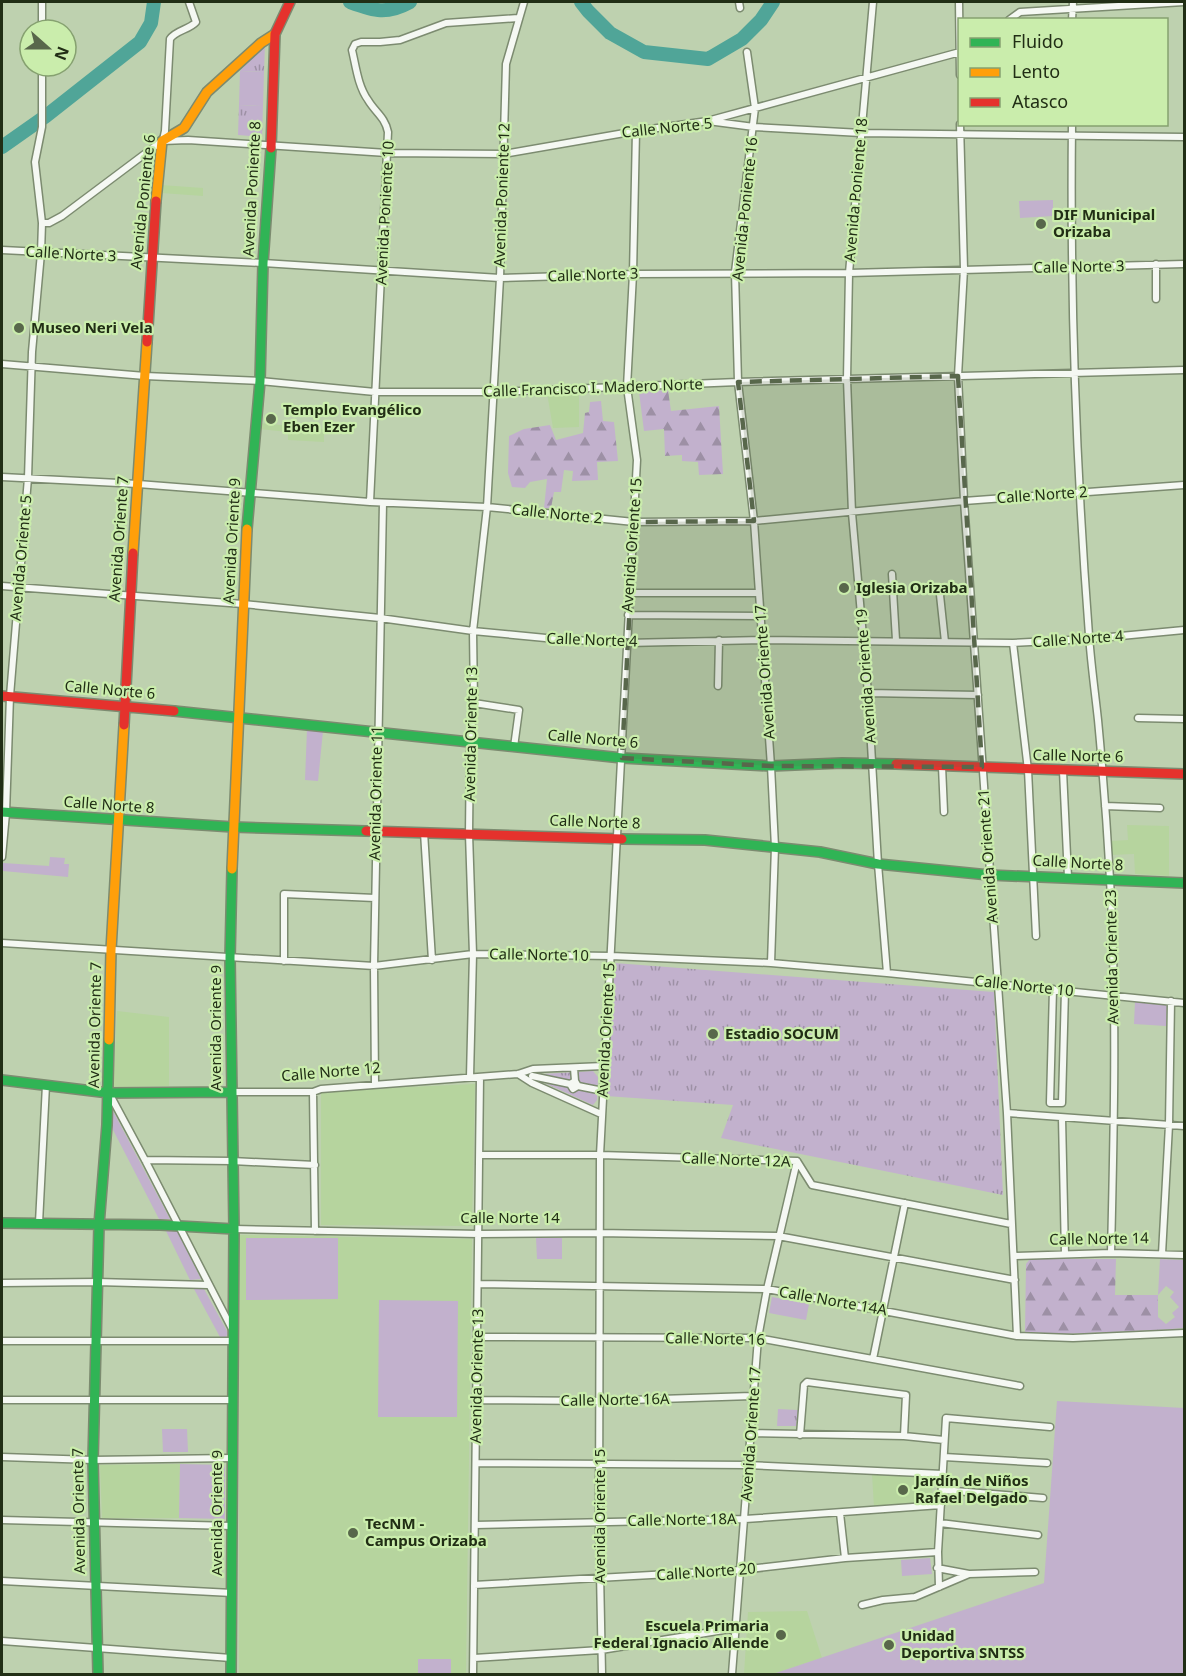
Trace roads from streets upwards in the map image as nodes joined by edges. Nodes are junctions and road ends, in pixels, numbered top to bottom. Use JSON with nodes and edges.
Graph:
{"nodes":[{"id":1,"x":42,"y":2,"type":"edge"},
{"id":2,"x":189,"y":2,"type":"edge"},
{"id":3,"x":290,"y":2,"type":"edge"},
{"id":4,"x":524,"y":2,"type":"edge"},
{"id":5,"x":873,"y":2,"type":"edge"},
{"id":6,"x":959,"y":2,"type":"edge"},
{"id":7,"x":1185,"y":2,"type":"edge"},
{"id":8,"x":1073,"y":4,"type":"edge"},
{"id":9,"x":42,"y":18,"type":"edge"},
{"id":10,"x":518,"y":18,"type":"junction"},
{"id":11,"x":959,"y":18,"type":"edge"},
{"id":12,"x":1012,"y":18,"type":"edge"},
{"id":13,"x":275,"y":34,"type":"junction"},
{"id":14,"x":747,"y":52,"type":"dead end"},
{"id":15,"x":958,"y":52,"type":"edge"},
{"id":16,"x":42,"y":78,"type":"edge"},
{"id":17,"x":866,"y":79,"type":"junction"},
{"id":18,"x":754,"y":108,"type":"junction"},
{"id":19,"x":708,"y":121,"type":"junction"},
{"id":20,"x":960,"y":126,"type":"edge"},
{"id":21,"x":1071,"y":126,"type":"edge"},
{"id":22,"x":754,"y":127,"type":"junction"},
{"id":23,"x":184,"y":128,"type":"junction"},
{"id":24,"x":636,"y":130,"type":"junction"},
{"id":25,"x":861,"y":133,"type":"junction"},
{"id":26,"x":960,"y":134,"type":"junction"},
{"id":27,"x":1071,"y":136,"type":"junction"},
{"id":28,"x":1185,"y":137,"type":"edge"},
{"id":29,"x":188,"y":140,"type":"junction"},
{"id":30,"x":162,"y":141,"type":"junction"},
{"id":31,"x":270,"y":146,"type":"junction"},
{"id":32,"x":387,"y":153,"type":"junction"},
{"id":33,"x":504,"y":154,"type":"junction"},
{"id":34,"x":42,"y":223,"type":"junction"},
{"id":35,"x":2,"y":250,"type":"edge"},
{"id":36,"x":40,"y":253,"type":"junction"},
{"id":37,"x":151,"y":257,"type":"junction"},
{"id":38,"x":263,"y":263,"type":"junction"},
{"id":39,"x":1156,"y":264,"type":"junction"},
{"id":40,"x":1185,"y":264,"type":"edge"},
{"id":41,"x":1073,"y":267,"type":"junction"},
{"id":42,"x":964,"y":269,"type":"junction"},
{"id":43,"x":382,"y":271,"type":"junction"},
{"id":44,"x":735,"y":272,"type":"junction"},
{"id":45,"x":849,"y":273,"type":"junction"},
{"id":46,"x":633,"y":274,"type":"junction"},
{"id":47,"x":500,"y":278,"type":"junction"},
{"id":48,"x":1156,"y":299,"type":"dead end"},
{"id":49,"x":2,"y":364,"type":"edge"},
{"id":50,"x":31,"y":367,"type":"junction"},
{"id":51,"x":1185,"y":370,"type":"edge"},
{"id":52,"x":1073,"y":374,"type":"junction"},
{"id":53,"x":146,"y":376,"type":"junction"},
{"id":54,"x":958,"y":376,"type":"junction"},
{"id":55,"x":847,"y":380,"type":"junction"},
{"id":56,"x":260,"y":381,"type":"junction"},
{"id":57,"x":738,"y":382,"type":"junction"},
{"id":58,"x":627,"y":387,"type":"junction"},
{"id":59,"x":375,"y":392,"type":"junction"},
{"id":60,"x":494,"y":392,"type":"junction"},
{"id":61,"x":2,"y":477,"type":"edge"},
{"id":62,"x":28,"y":478,"type":"junction"},
{"id":63,"x":138,"y":484,"type":"junction"},
{"id":64,"x":1185,"y":485,"type":"edge"},
{"id":65,"x":249,"y":492,"type":"junction"},
{"id":66,"x":1079,"y":492,"type":"junction"},
{"id":67,"x":964,"y":501,"type":"junction"},
{"id":68,"x":370,"y":502,"type":"junction"},
{"id":69,"x":383,"y":503,"type":"junction"},
{"id":70,"x":487,"y":507,"type":"junction"},
{"id":71,"x":852,"y":513,"type":"junction"},
{"id":72,"x":754,"y":521,"type":"junction"},
{"id":73,"x":634,"y":522,"type":"junction"},
{"id":74,"x":892,"y":573,"type":"dead end"},
{"id":75,"x":2,"y":586,"type":"edge"},
{"id":76,"x":19,"y":588,"type":"junction"},
{"id":77,"x":630,"y":593,"type":"junction"},
{"id":78,"x":759,"y":593,"type":"junction"},
{"id":79,"x":130,"y":594,"type":"junction"},
{"id":80,"x":940,"y":595,"type":"dead end"},
{"id":81,"x":243,"y":604,"type":"junction"},
{"id":82,"x":628,"y":615,"type":"junction"},
{"id":83,"x":761,"y":616,"type":"junction"},
{"id":84,"x":380,"y":618,"type":"junction"},
{"id":85,"x":1185,"y":630,"type":"edge"},
{"id":86,"x":473,"y":631,"type":"junction"},
{"id":87,"x":763,"y":639,"type":"junction"},
{"id":88,"x":1089,"y":639,"type":"junction"},
{"id":89,"x":719,"y":640,"type":"junction"},
{"id":90,"x":896,"y":640,"type":"junction"},
{"id":91,"x":626,"y":642,"type":"junction"},
{"id":92,"x":863,"y":642,"type":"junction"},
{"id":93,"x":945,"y":642,"type":"junction"},
{"id":94,"x":975,"y":643,"type":"junction"},
{"id":95,"x":1013,"y":643,"type":"junction"},
{"id":96,"x":718,"y":686,"type":"dead end"},
{"id":97,"x":868,"y":693,"type":"junction"},
{"id":98,"x":978,"y":695,"type":"junction"},
{"id":99,"x":6,"y":696,"type":"edge"},
{"id":100,"x":474,"y":702,"type":"junction"},
{"id":101,"x":125,"y":706,"type":"junction"},
{"id":102,"x":237,"y":717,"type":"junction"},
{"id":103,"x":1138,"y":718,"type":"dead end"},
{"id":104,"x":1185,"y":719,"type":"edge"},
{"id":105,"x":377,"y":733,"type":"junction"},
{"id":106,"x":470,"y":742,"type":"junction"},
{"id":107,"x":514,"y":747,"type":"junction"},
{"id":108,"x":622,"y":758,"type":"junction"},
{"id":109,"x":872,"y":764,"type":"junction"},
{"id":110,"x":771,"y":766,"type":"junction"},
{"id":111,"x":942,"y":766,"type":"junction"},
{"id":112,"x":982,"y":767,"type":"junction"},
{"id":113,"x":1028,"y":770,"type":"junction"},
{"id":114,"x":1064,"y":771,"type":"junction"},
{"id":115,"x":1102,"y":772,"type":"junction"},
{"id":116,"x":1185,"y":774,"type":"edge"},
{"id":117,"x":1105,"y":806,"type":"junction"},
{"id":118,"x":1160,"y":808,"type":"dead end"},
{"id":119,"x":4,"y":812,"type":"edge"},
{"id":120,"x":944,"y":812,"type":"dead end"},
{"id":121,"x":120,"y":821,"type":"junction"},
{"id":122,"x":233,"y":827,"type":"junction"},
{"id":123,"x":376,"y":832,"type":"junction"},
{"id":124,"x":424,"y":832,"type":"junction"},
{"id":125,"x":469,"y":834,"type":"junction"},
{"id":126,"x":616,"y":839,"type":"junction"},
{"id":127,"x":774,"y":848,"type":"junction"},
{"id":128,"x":2,"y":857,"type":"edge"},
{"id":129,"x":878,"y":864,"type":"junction"},
{"id":130,"x":989,"y":875,"type":"junction"},
{"id":131,"x":1033,"y":876,"type":"junction"},
{"id":132,"x":1068,"y":877,"type":"junction"},
{"id":133,"x":1110,"y":880,"type":"junction"},
{"id":134,"x":1185,"y":883,"type":"edge"},
{"id":135,"x":375,"y":898,"type":"junction"},
{"id":136,"x":1036,"y":936,"type":"dead end"},
{"id":137,"x":2,"y":943,"type":"edge"},
{"id":138,"x":111,"y":950,"type":"junction"},
{"id":139,"x":473,"y":954,"type":"junction"},
{"id":140,"x":611,"y":956,"type":"junction"},
{"id":141,"x":230,"y":958,"type":"junction"},
{"id":142,"x":432,"y":960,"type":"junction"},
{"id":143,"x":284,"y":961,"type":"junction"},
{"id":144,"x":771,"y":963,"type":"junction"},
{"id":145,"x":374,"y":966,"type":"junction"},
{"id":146,"x":887,"y":973,"type":"junction"},
{"id":147,"x":997,"y":983,"type":"junction"},
{"id":148,"x":1053,"y":989,"type":"junction"},
{"id":149,"x":1065,"y":990,"type":"junction"},
{"id":150,"x":1114,"y":995,"type":"junction"},
{"id":151,"x":1171,"y":1001,"type":"junction"},
{"id":152,"x":1185,"y":1002,"type":"edge"},
{"id":153,"x":1063,"y":1053,"type":"junction"},
{"id":154,"x":1052,"y":1054,"type":"junction"},
{"id":155,"x":604,"y":1066,"type":"junction"},
{"id":156,"x":574,"y":1068,"type":"junction"},
{"id":157,"x":518,"y":1074,"type":"junction"},
{"id":158,"x":532,"y":1076,"type":"junction"},
{"id":159,"x":470,"y":1077,"type":"junction"},
{"id":160,"x":480,"y":1077,"type":"junction"},
{"id":161,"x":2,"y":1080,"type":"edge"},
{"id":162,"x":375,"y":1083,"type":"junction"},
{"id":163,"x":46,"y":1085,"type":"junction"},
{"id":164,"x":574,"y":1085,"type":"junction"},
{"id":165,"x":603,"y":1091,"type":"junction"},
{"id":166,"x":231,"y":1092,"type":"junction"},
{"id":167,"x":313,"y":1092,"type":"junction"},
{"id":168,"x":109,"y":1093,"type":"junction"},
{"id":169,"x":568,"y":1099,"type":"junction"},
{"id":170,"x":1007,"y":1113,"type":"junction"},
{"id":171,"x":601,"y":1114,"type":"junction"},
{"id":172,"x":1062,"y":1118,"type":"junction"},
{"id":173,"x":1114,"y":1122,"type":"junction"},
{"id":174,"x":1168,"y":1125,"type":"junction"},
{"id":175,"x":1185,"y":1126,"type":"edge"},
{"id":176,"x":480,"y":1155,"type":"junction"},
{"id":177,"x":600,"y":1155,"type":"junction"},
{"id":178,"x":145,"y":1160,"type":"junction"},
{"id":179,"x":232,"y":1161,"type":"junction"},
{"id":180,"x":797,"y":1161,"type":"junction"},
{"id":181,"x":315,"y":1165,"type":"junction"},
{"id":182,"x":905,"y":1203,"type":"junction"},
{"id":183,"x":2,"y":1223,"type":"edge"},
{"id":184,"x":39,"y":1223,"type":"junction"},
{"id":185,"x":99,"y":1224,"type":"junction"},
{"id":186,"x":1011,"y":1224,"type":"junction"},
{"id":187,"x":178,"y":1226,"type":"junction"},
{"id":188,"x":234,"y":1228,"type":"junction"},
{"id":189,"x":315,"y":1231,"type":"junction"},
{"id":190,"x":598,"y":1233,"type":"junction"},
{"id":191,"x":479,"y":1234,"type":"junction"},
{"id":192,"x":778,"y":1236,"type":"junction"},
{"id":193,"x":1110,"y":1253,"type":"junction"},
{"id":194,"x":1065,"y":1254,"type":"junction"},
{"id":195,"x":1162,"y":1254,"type":"junction"},
{"id":196,"x":1185,"y":1255,"type":"edge"},
{"id":197,"x":1014,"y":1256,"type":"junction"},
{"id":198,"x":892,"y":1257,"type":"junction"},
{"id":199,"x":1015,"y":1280,"type":"junction"},
{"id":200,"x":2,"y":1282,"type":"edge"},
{"id":201,"x":97,"y":1282,"type":"junction"},
{"id":202,"x":478,"y":1284,"type":"junction"},
{"id":203,"x":208,"y":1285,"type":"junction"},
{"id":204,"x":599,"y":1286,"type":"junction"},
{"id":205,"x":767,"y":1289,"type":"junction"},
{"id":206,"x":882,"y":1310,"type":"junction"},
{"id":207,"x":232,"y":1330,"type":"junction"},
{"id":208,"x":1185,"y":1333,"type":"edge"},
{"id":209,"x":1017,"y":1336,"type":"junction"},
{"id":210,"x":477,"y":1337,"type":"junction"},
{"id":211,"x":599,"y":1338,"type":"junction"},
{"id":212,"x":758,"y":1338,"type":"junction"},
{"id":213,"x":2,"y":1341,"type":"edge"},
{"id":214,"x":96,"y":1341,"type":"junction"},
{"id":215,"x":232,"y":1341,"type":"junction"},
{"id":216,"x":873,"y":1359,"type":"junction"},
{"id":217,"x":1020,"y":1386,"type":"dead end"},
{"id":218,"x":753,"y":1396,"type":"junction"},
{"id":219,"x":94,"y":1399,"type":"junction"},
{"id":220,"x":2,"y":1400,"type":"edge"},
{"id":221,"x":232,"y":1400,"type":"junction"},
{"id":222,"x":477,"y":1400,"type":"junction"},
{"id":223,"x":599,"y":1401,"type":"junction"},
{"id":224,"x":1050,"y":1428,"type":"dead end"},
{"id":225,"x":750,"y":1433,"type":"junction"},
{"id":226,"x":800,"y":1435,"type":"junction"},
{"id":227,"x":904,"y":1437,"type":"junction"},
{"id":228,"x":944,"y":1440,"type":"junction"},
{"id":229,"x":2,"y":1457,"type":"edge"},
{"id":230,"x":944,"y":1457,"type":"junction"},
{"id":231,"x":232,"y":1458,"type":"junction"},
{"id":232,"x":93,"y":1460,"type":"junction"},
{"id":233,"x":476,"y":1463,"type":"junction"},
{"id":234,"x":1047,"y":1463,"type":"dead end"},
{"id":235,"x":600,"y":1465,"type":"junction"},
{"id":236,"x":747,"y":1465,"type":"junction"},
{"id":237,"x":943,"y":1474,"type":"junction"},
{"id":238,"x":942,"y":1490,"type":"junction"},
{"id":239,"x":1043,"y":1498,"type":"dead end"},
{"id":240,"x":941,"y":1504,"type":"junction"},
{"id":241,"x":840,"y":1513,"type":"junction"},
{"id":242,"x":746,"y":1518,"type":"junction"},
{"id":243,"x":2,"y":1520,"type":"edge"},
{"id":244,"x":599,"y":1521,"type":"junction"},
{"id":245,"x":940,"y":1523,"type":"junction"},
{"id":246,"x":94,"y":1524,"type":"junction"},
{"id":247,"x":475,"y":1525,"type":"junction"},
{"id":248,"x":232,"y":1526,"type":"junction"},
{"id":249,"x":1038,"y":1535,"type":"dead end"},
{"id":250,"x":938,"y":1552,"type":"junction"},
{"id":251,"x":845,"y":1558,"type":"junction"},
{"id":252,"x":937,"y":1568,"type":"junction"},
{"id":253,"x":741,"y":1570,"type":"junction"},
{"id":254,"x":1035,"y":1572,"type":"dead end"},
{"id":255,"x":969,"y":1574,"type":"junction"},
{"id":256,"x":601,"y":1579,"type":"junction"},
{"id":257,"x":2,"y":1581,"type":"edge"},
{"id":258,"x":474,"y":1585,"type":"junction"},
{"id":259,"x":95,"y":1587,"type":"junction"},
{"id":260,"x":939,"y":1587,"type":"junction"},
{"id":261,"x":232,"y":1593,"type":"junction"},
{"id":262,"x":862,"y":1605,"type":"dead end"},
{"id":263,"x":736,"y":1628,"type":"junction"},
{"id":264,"x":2,"y":1641,"type":"edge"},
{"id":265,"x":97,"y":1648,"type":"junction"},
{"id":266,"x":601,"y":1650,"type":"junction"},
{"id":267,"x":231,"y":1658,"type":"junction"},
{"id":268,"x":474,"y":1658,"type":"junction"},
{"id":269,"x":98,"y":1674,"type":"edge"},
{"id":270,"x":231,"y":1674,"type":"edge"},
{"id":271,"x":473,"y":1674,"type":"edge"},
{"id":272,"x":602,"y":1674,"type":"edge"},
{"id":273,"x":732,"y":1674,"type":"edge"}],
"edges":[{"from":1,"to":9,"type":"street"},
{"from":2,"to":30,"type":"street","name":"Avenida Poniente 6"},
{"from":3,"to":13,"type":"street","name":"Avenida Poniente 8"},
{"from":4,"to":10,"type":"street","name":"Avenida Poniente 12"},
{"from":5,"to":17,"type":"street","name":"Avenida Poniente 18"},
{"from":6,"to":11,"type":"street"},
{"from":7,"to":8,"type":"street"},
{"from":8,"to":12,"type":"street"},
{"from":10,"to":32,"type":"street","name":"Avenida Poniente 10"},
{"from":10,"to":33,"type":"street","name":"Avenida Poniente 12"},
{"from":13,"to":23,"type":"street"},
{"from":13,"to":31,"type":"street","name":"Avenida Poniente 8"},
{"from":14,"to":18,"type":"street","name":"Avenida Poniente 16"},
{"from":15,"to":17,"type":"street"},
{"from":16,"to":34,"type":"street","name":"Avenida Oriente 5"},
{"from":17,"to":18,"type":"street"},
{"from":17,"to":25,"type":"street","name":"Avenida Poniente 18"},
{"from":18,"to":19,"type":"street"},
{"from":18,"to":22,"type":"street","name":"Avenida Poniente 16"},
{"from":19,"to":22,"type":"street","name":"Calle Norte 5"},
{"from":19,"to":24,"type":"street","name":"Calle Norte 5"},
{"from":20,"to":26,"type":"street","name":"Avenida Oriente 21"},
{"from":21,"to":27,"type":"street","name":"Avenida Oriente 23"},
{"from":22,"to":25,"type":"street","name":"Calle Norte 5"},
{"from":22,"to":44,"type":"street","name":"Avenida Poniente 16"},
{"from":23,"to":29,"type":"street"},
{"from":23,"to":30,"type":"street"},
{"from":24,"to":33,"type":"street","name":"Calle Norte 5"},
{"from":24,"to":46,"type":"street","name":"Avenida Oriente 15"},
{"from":25,"to":26,"type":"street","name":"Calle Norte 5"},
{"from":25,"to":45,"type":"street","name":"Avenida Poniente 18"},
{"from":26,"to":27,"type":"street","name":"Calle Norte 5"},
{"from":26,"to":42,"type":"street","name":"Avenida Oriente 21"},
{"from":27,"to":28,"type":"street","name":"Calle Norte 5"},
{"from":27,"to":41,"type":"street","name":"Avenida Oriente 23"},
{"from":29,"to":30,"type":"street","name":"Calle Norte 5"},
{"from":29,"to":31,"type":"street","name":"Calle Norte 5"},
{"from":30,"to":34,"type":"street"},
{"from":30,"to":37,"type":"street","name":"Avenida Poniente 6"},
{"from":31,"to":32,"type":"street","name":"Calle Norte 5"},
{"from":31,"to":38,"type":"street","name":"Avenida Poniente 8"},
{"from":32,"to":33,"type":"street","name":"Calle Norte 5"},
{"from":32,"to":43,"type":"street","name":"Avenida Poniente 10"},
{"from":33,"to":47,"type":"street","name":"Avenida Poniente 12"},
{"from":34,"to":36,"type":"street","name":"Avenida Oriente 5"},
{"from":35,"to":36,"type":"street","name":"Calle Norte 3"},
{"from":36,"to":37,"type":"street","name":"Calle Norte 3"},
{"from":36,"to":50,"type":"street","name":"Avenida Oriente 5"},
{"from":37,"to":38,"type":"street","name":"Calle Norte 3"},
{"from":37,"to":53,"type":"street","name":"Avenida Poniente 6"},
{"from":38,"to":43,"type":"street","name":"Calle Norte 3"},
{"from":38,"to":56,"type":"street","name":"Avenida Poniente 8"},
{"from":39,"to":40,"type":"street","name":"Calle Norte 3"},
{"from":39,"to":41,"type":"street","name":"Calle Norte 3"},
{"from":39,"to":48,"type":"street"},
{"from":41,"to":42,"type":"street","name":"Calle Norte 3"},
{"from":41,"to":52,"type":"street","name":"Avenida Oriente 23"},
{"from":42,"to":45,"type":"street","name":"Calle Norte 3"},
{"from":42,"to":54,"type":"street","name":"Avenida Oriente 21"},
{"from":43,"to":47,"type":"street","name":"Calle Norte 3"},
{"from":43,"to":59,"type":"street","name":"Avenida Poniente 10"},
{"from":44,"to":45,"type":"street","name":"Calle Norte 3"},
{"from":44,"to":46,"type":"street","name":"Calle Norte 3"},
{"from":44,"to":57,"type":"street","name":"Avenida Poniente 16"},
{"from":45,"to":55,"type":"street","name":"Avenida Poniente 18"},
{"from":46,"to":47,"type":"street","name":"Calle Norte 3"},
{"from":46,"to":58,"type":"street","name":"Avenida Oriente 15"},
{"from":47,"to":60,"type":"street","name":"Avenida Poniente 12"},
{"from":49,"to":50,"type":"street","name":"Calle Francisco I. Madero Norte"},
{"from":50,"to":53,"type":"street","name":"Calle Francisco I. Madero Norte"},
{"from":50,"to":62,"type":"street","name":"Avenida Oriente 5"},
{"from":51,"to":52,"type":"street","name":"Calle Francisco I. Madero Norte"},
{"from":52,"to":54,"type":"street","name":"Calle Francisco I. Madero Norte"},
{"from":52,"to":66,"type":"street","name":"Avenida Oriente 23"},
{"from":53,"to":56,"type":"street","name":"Calle Francisco I. Madero Norte"},
{"from":53,"to":63,"type":"street","name":"Avenida Oriente 7"},
{"from":54,"to":55,"type":"street","name":"Calle Francisco I. Madero Norte"},
{"from":54,"to":67,"type":"street","name":"Avenida Oriente 21"},
{"from":55,"to":57,"type":"street","name":"Calle Francisco I. Madero Norte"},
{"from":55,"to":71,"type":"street","name":"Avenida Oriente 19"},
{"from":56,"to":59,"type":"street","name":"Calle Francisco I. Madero Norte"},
{"from":56,"to":65,"type":"street","name":"Avenida Oriente 9"},
{"from":57,"to":58,"type":"street","name":"Calle Francisco I. Madero Norte"},
{"from":57,"to":72,"type":"street","name":"Avenida Oriente 17"},
{"from":58,"to":60,"type":"street","name":"Calle Francisco I. Madero Norte"},
{"from":58,"to":73,"type":"street","name":"Avenida Oriente 15"},
{"from":59,"to":60,"type":"street","name":"Calle Francisco I. Madero Norte"},
{"from":59,"to":68,"type":"street"},
{"from":60,"to":70,"type":"street","name":"Avenida Oriente 13"},
{"from":61,"to":62,"type":"street","name":"Calle Norte 2"},
{"from":62,"to":63,"type":"street","name":"Calle Norte 2"},
{"from":62,"to":76,"type":"street","name":"Avenida Oriente 5"},
{"from":63,"to":65,"type":"street","name":"Calle Norte 2"},
{"from":63,"to":79,"type":"street","name":"Avenida Oriente 7"},
{"from":64,"to":66,"type":"street","name":"Calle Norte 2"},
{"from":65,"to":68,"type":"street","name":"Calle Norte 2"},
{"from":65,"to":81,"type":"street","name":"Avenida Oriente 9"},
{"from":66,"to":67,"type":"street","name":"Calle Norte 2"},
{"from":66,"to":88,"type":"street","name":"Avenida Oriente 23"},
{"from":67,"to":71,"type":"street","name":"Calle Norte 2"},
{"from":67,"to":94,"type":"street","name":"Avenida Oriente 21"},
{"from":68,"to":69,"type":"street","name":"Calle Norte 2"},
{"from":69,"to":70,"type":"street","name":"Calle Norte 2"},
{"from":69,"to":84,"type":"street","name":"Avenida Oriente 11"},
{"from":70,"to":73,"type":"street","name":"Calle Norte 2"},
{"from":70,"to":86,"type":"street","name":"Avenida Oriente 13"},
{"from":71,"to":72,"type":"street","name":"Calle Norte 2"},
{"from":71,"to":92,"type":"street","name":"Avenida Oriente 19"},
{"from":72,"to":73,"type":"street","name":"Calle Norte 2"},
{"from":72,"to":78,"type":"street","name":"Avenida Oriente 17"},
{"from":73,"to":77,"type":"street","name":"Avenida Oriente 15"},
{"from":74,"to":90,"type":"street"},
{"from":75,"to":76,"type":"street","name":"Calle Norte 4"},
{"from":76,"to":79,"type":"street","name":"Calle Norte 4"},
{"from":76,"to":99,"type":"street","name":"Avenida Oriente 5"},
{"from":77,"to":78,"type":"street"},
{"from":77,"to":82,"type":"street","name":"Avenida Oriente 15"},
{"from":78,"to":83,"type":"street","name":"Avenida Oriente 17"},
{"from":79,"to":81,"type":"street","name":"Calle Norte 4"},
{"from":79,"to":101,"type":"street","name":"Avenida Oriente 7"},
{"from":80,"to":93,"type":"street"},
{"from":81,"to":84,"type":"street","name":"Calle Norte 4"},
{"from":81,"to":102,"type":"street","name":"Avenida Oriente 9"},
{"from":82,"to":83,"type":"street"},
{"from":82,"to":91,"type":"street","name":"Avenida Oriente 15"},
{"from":83,"to":87,"type":"street","name":"Avenida Oriente 17"},
{"from":84,"to":86,"type":"street","name":"Calle Norte 4"},
{"from":84,"to":105,"type":"street","name":"Avenida Oriente 11"},
{"from":85,"to":88,"type":"street","name":"Calle Norte 4"},
{"from":86,"to":91,"type":"street","name":"Calle Norte 4"},
{"from":86,"to":100,"type":"street","name":"Avenida Oriente 13"},
{"from":87,"to":89,"type":"street","name":"Calle Norte 4"},
{"from":87,"to":92,"type":"street","name":"Calle Norte 4"},
{"from":87,"to":110,"type":"street","name":"Avenida Oriente 17"},
{"from":88,"to":95,"type":"street","name":"Calle Norte 4"},
{"from":88,"to":115,"type":"street","name":"Avenida Oriente 23"},
{"from":89,"to":91,"type":"street","name":"Calle Norte 4"},
{"from":89,"to":96,"type":"street"},
{"from":90,"to":92,"type":"street","name":"Calle Norte 4"},
{"from":90,"to":93,"type":"street","name":"Calle Norte 4"},
{"from":91,"to":108,"type":"street","name":"Avenida Oriente 15"},
{"from":92,"to":97,"type":"street","name":"Avenida Oriente 19"},
{"from":93,"to":94,"type":"street","name":"Calle Norte 4"},
{"from":94,"to":95,"type":"street","name":"Calle Norte 4"},
{"from":94,"to":98,"type":"street","name":"Avenida Oriente 21"},
{"from":95,"to":113,"type":"street"},
{"from":97,"to":98,"type":"street"},
{"from":97,"to":109,"type":"street","name":"Avenida Oriente 19"},
{"from":98,"to":112,"type":"street","name":"Avenida Oriente 21"},
{"from":99,"to":101,"type":"street","name":"Calle Norte 6"},
{"from":99,"to":119,"type":"street","name":"Avenida Oriente 5"},
{"from":100,"to":106,"type":"street","name":"Avenida Oriente 13"},
{"from":100,"to":107,"type":"street"},
{"from":101,"to":102,"type":"street","name":"Calle Norte 6"},
{"from":101,"to":121,"type":"street","name":"Avenida Oriente 7"},
{"from":102,"to":105,"type":"street","name":"Calle Norte 6"},
{"from":102,"to":122,"type":"street","name":"Avenida Oriente 9"},
{"from":103,"to":104,"type":"street"},
{"from":105,"to":106,"type":"street","name":"Calle Norte 6"},
{"from":105,"to":123,"type":"street","name":"Avenida Oriente 11"},
{"from":106,"to":107,"type":"street","name":"Calle Norte 6"},
{"from":106,"to":125,"type":"street","name":"Avenida Oriente 13"},
{"from":107,"to":108,"type":"street","name":"Calle Norte 6"},
{"from":108,"to":110,"type":"street","name":"Calle Norte 6"},
{"from":108,"to":126,"type":"street","name":"Avenida Oriente 15"},
{"from":109,"to":110,"type":"street","name":"Calle Norte 6"},
{"from":109,"to":111,"type":"street","name":"Calle Norte 6"},
{"from":109,"to":129,"type":"street","name":"Avenida Oriente 19"},
{"from":110,"to":127,"type":"street","name":"Avenida Oriente 17"},
{"from":111,"to":112,"type":"street","name":"Calle Norte 6"},
{"from":111,"to":120,"type":"street"},
{"from":112,"to":113,"type":"street","name":"Calle Norte 6"},
{"from":112,"to":130,"type":"street","name":"Avenida Oriente 21"},
{"from":113,"to":114,"type":"street","name":"Calle Norte 6"},
{"from":113,"to":131,"type":"street"},
{"from":114,"to":115,"type":"street","name":"Calle Norte 6"},
{"from":114,"to":132,"type":"street"},
{"from":115,"to":116,"type":"street","name":"Calle Norte 6"},
{"from":115,"to":117,"type":"street","name":"Avenida Oriente 23"},
{"from":117,"to":118,"type":"street"},
{"from":117,"to":133,"type":"street","name":"Avenida Oriente 23"},
{"from":119,"to":121,"type":"street","name":"Calle Norte 8"},
{"from":119,"to":128,"type":"street","name":"Avenida Oriente 5"},
{"from":121,"to":122,"type":"street","name":"Calle Norte 8"},
{"from":121,"to":138,"type":"street","name":"Avenida Oriente 7"},
{"from":122,"to":123,"type":"street","name":"Calle Norte 8"},
{"from":122,"to":141,"type":"street","name":"Avenida Oriente 9"},
{"from":123,"to":124,"type":"street","name":"Calle Norte 8"},
{"from":123,"to":135,"type":"street","name":"Avenida Oriente 11"},
{"from":124,"to":125,"type":"street","name":"Calle Norte 8"},
{"from":124,"to":142,"type":"street"},
{"from":125,"to":126,"type":"street","name":"Calle Norte 8"},
{"from":125,"to":139,"type":"street","name":"Avenida Oriente 13"},
{"from":126,"to":127,"type":"street","name":"Calle Norte 8"},
{"from":126,"to":140,"type":"street","name":"Avenida Oriente 15"},
{"from":127,"to":129,"type":"street","name":"Calle Norte 8"},
{"from":127,"to":144,"type":"street","name":"Avenida Oriente 17"},
{"from":129,"to":130,"type":"street","name":"Calle Norte 8"},
{"from":129,"to":146,"type":"street","name":"Avenida Oriente 19"},
{"from":130,"to":131,"type":"street","name":"Calle Norte 8"},
{"from":130,"to":147,"type":"street","name":"Avenida Oriente 21"},
{"from":131,"to":132,"type":"street","name":"Calle Norte 8"},
{"from":131,"to":136,"type":"street"},
{"from":132,"to":133,"type":"street","name":"Calle Norte 8"},
{"from":133,"to":134,"type":"street","name":"Calle Norte 8"},
{"from":133,"to":150,"type":"street","name":"Avenida Oriente 23"},
{"from":135,"to":143,"type":"street"},
{"from":135,"to":145,"type":"street","name":"Avenida Oriente 11"},
{"from":137,"to":138,"type":"street","name":"Calle Norte 10"},
{"from":138,"to":141,"type":"street","name":"Calle Norte 10"},
{"from":138,"to":168,"type":"street","name":"Avenida Oriente 7"},
{"from":139,"to":140,"type":"street","name":"Calle Norte 10"},
{"from":139,"to":142,"type":"street","name":"Calle Norte 10"},
{"from":139,"to":159,"type":"street","name":"Avenida Oriente 13"},
{"from":140,"to":144,"type":"street","name":"Calle Norte 10"},
{"from":140,"to":155,"type":"street","name":"Avenida Oriente 15"},
{"from":141,"to":143,"type":"street","name":"Calle Norte 10"},
{"from":141,"to":166,"type":"street","name":"Avenida Oriente 9"},
{"from":142,"to":145,"type":"street","name":"Calle Norte 10"},
{"from":143,"to":145,"type":"street","name":"Calle Norte 10"},
{"from":144,"to":146,"type":"street","name":"Calle Norte 10"},
{"from":145,"to":162,"type":"street","name":"Avenida Oriente 11"},
{"from":146,"to":147,"type":"street","name":"Calle Norte 10"},
{"from":147,"to":148,"type":"street","name":"Calle Norte 10"},
{"from":147,"to":170,"type":"street","name":"Avenida Oriente 21"},
{"from":148,"to":149,"type":"street","name":"Calle Norte 10"},
{"from":148,"to":154,"type":"street"},
{"from":149,"to":150,"type":"street","name":"Calle Norte 10"},
{"from":149,"to":153,"type":"street"},
{"from":150,"to":151,"type":"street","name":"Calle Norte 10"},
{"from":150,"to":173,"type":"street","name":"Avenida Oriente 23"},
{"from":151,"to":152,"type":"street","name":"Calle Norte 10"},
{"from":151,"to":174,"type":"street"},
{"from":153,"to":154,"type":"street"},
{"from":153,"to":154,"type":"street"},
{"from":155,"to":156,"type":"street","name":"Calle Norte 12"},
{"from":155,"to":165,"type":"street","name":"Avenida Oriente 15"},
{"from":156,"to":158,"type":"street","name":"Calle Norte 12"},
{"from":156,"to":164,"type":"street"},
{"from":157,"to":158,"type":"street"},
{"from":157,"to":158,"type":"street","name":"Calle Norte 12"},
{"from":157,"to":160,"type":"street","name":"Calle Norte 12"},
{"from":158,"to":164,"type":"street"},
{"from":158,"to":169,"type":"street"},
{"from":159,"to":160,"type":"street","name":"Calle Norte 12"},
{"from":159,"to":162,"type":"street","name":"Calle Norte 12"},
{"from":160,"to":176,"type":"street","name":"Avenida Oriente 13"},
{"from":161,"to":163,"type":"street","name":"Calle Norte 12"},
{"from":162,"to":167,"type":"street","name":"Calle Norte 12"},
{"from":163,"to":168,"type":"street","name":"Calle Norte 12"},
{"from":163,"to":184,"type":"street"},
{"from":164,"to":165,"type":"street"},
{"from":164,"to":169,"type":"street"},
{"from":165,"to":171,"type":"street","name":"Avenida Oriente 15"},
{"from":166,"to":167,"type":"street","name":"Calle Norte 12"},
{"from":166,"to":168,"type":"street","name":"Calle Norte 12"},
{"from":166,"to":179,"type":"street","name":"Avenida Oriente 9"},
{"from":167,"to":181,"type":"street"},
{"from":168,"to":178,"type":"street"},
{"from":168,"to":185,"type":"street","name":"Avenida Oriente 7"},
{"from":169,"to":171,"type":"street"},
{"from":170,"to":172,"type":"street"},
{"from":170,"to":186,"type":"street","name":"Avenida Oriente 21"},
{"from":171,"to":177,"type":"street","name":"Avenida Oriente 15"},
{"from":172,"to":173,"type":"street"},
{"from":172,"to":194,"type":"street"},
{"from":173,"to":174,"type":"street"},
{"from":173,"to":193,"type":"street","name":"Avenida Oriente 23"},
{"from":174,"to":175,"type":"street"},
{"from":174,"to":195,"type":"street"},
{"from":176,"to":177,"type":"street","name":"Calle Norte 12A"},
{"from":176,"to":191,"type":"street","name":"Avenida Oriente 13"},
{"from":177,"to":180,"type":"street","name":"Calle Norte 12A"},
{"from":177,"to":190,"type":"street","name":"Avenida Oriente 15"},
{"from":178,"to":179,"type":"street"},
{"from":178,"to":187,"type":"street"},
{"from":179,"to":181,"type":"street"},
{"from":179,"to":188,"type":"street","name":"Avenida Oriente 9"},
{"from":180,"to":182,"type":"street","name":"Calle Norte 12A"},
{"from":180,"to":192,"type":"street","name":"Avenida Oriente 17"},
{"from":181,"to":189,"type":"street"},
{"from":182,"to":186,"type":"street","name":"Calle Norte 12A"},
{"from":182,"to":198,"type":"street"},
{"from":183,"to":184,"type":"street","name":"Calle Norte 14"},
{"from":184,"to":185,"type":"street","name":"Calle Norte 14"},
{"from":185,"to":187,"type":"street","name":"Calle Norte 14"},
{"from":185,"to":201,"type":"street","name":"Avenida Oriente 7"},
{"from":186,"to":197,"type":"street","name":"Avenida Oriente 21"},
{"from":187,"to":188,"type":"street","name":"Calle Norte 14"},
{"from":187,"to":203,"type":"street"},
{"from":188,"to":189,"type":"street","name":"Calle Norte 14"},
{"from":188,"to":207,"type":"street","name":"Avenida Oriente 9"},
{"from":189,"to":191,"type":"street","name":"Calle Norte 14"},
{"from":190,"to":191,"type":"street","name":"Calle Norte 14"},
{"from":190,"to":192,"type":"street","name":"Calle Norte 14"},
{"from":190,"to":204,"type":"street","name":"Avenida Oriente 15"},
{"from":191,"to":202,"type":"street","name":"Avenida Oriente 13"},
{"from":192,"to":198,"type":"street","name":"Calle Norte 14"},
{"from":192,"to":205,"type":"street","name":"Avenida Oriente 17"},
{"from":193,"to":194,"type":"street","name":"Calle Norte 14"},
{"from":193,"to":195,"type":"street","name":"Calle Norte 14"},
{"from":194,"to":197,"type":"street","name":"Calle Norte 14"},
{"from":195,"to":196,"type":"street","name":"Calle Norte 14"},
{"from":197,"to":199,"type":"street","name":"Avenida Oriente 21"},
{"from":198,"to":199,"type":"street","name":"Calle Norte 14"},
{"from":198,"to":206,"type":"street"},
{"from":199,"to":209,"type":"street","name":"Avenida Oriente 21"},
{"from":200,"to":201,"type":"street"},
{"from":201,"to":203,"type":"street"},
{"from":201,"to":214,"type":"street","name":"Avenida Oriente 7"},
{"from":202,"to":204,"type":"street","name":"Calle Norte 14A"},
{"from":202,"to":210,"type":"street","name":"Avenida Oriente 13"},
{"from":203,"to":207,"type":"street"},
{"from":204,"to":205,"type":"street","name":"Calle Norte 14A"},
{"from":204,"to":211,"type":"street","name":"Avenida Oriente 15"},
{"from":205,"to":206,"type":"street","name":"Calle Norte 14A"},
{"from":205,"to":212,"type":"street","name":"Avenida Oriente 17"},
{"from":206,"to":209,"type":"street","name":"Calle Norte 14A"},
{"from":206,"to":216,"type":"street"},
{"from":207,"to":215,"type":"street","name":"Avenida Oriente 9"},
{"from":208,"to":209,"type":"street","name":"Calle Norte 14A"},
{"from":210,"to":211,"type":"street","name":"Calle Norte 16"},
{"from":210,"to":222,"type":"street","name":"Avenida Oriente 13"},
{"from":211,"to":212,"type":"street","name":"Calle Norte 16"},
{"from":211,"to":223,"type":"street","name":"Avenida Oriente 15"},
{"from":212,"to":216,"type":"street","name":"Calle Norte 16"},
{"from":212,"to":218,"type":"street","name":"Avenida Oriente 17"},
{"from":213,"to":214,"type":"street"},
{"from":214,"to":215,"type":"street"},
{"from":214,"to":219,"type":"street","name":"Avenida Oriente 7"},
{"from":215,"to":221,"type":"street","name":"Avenida Oriente 9"},
{"from":216,"to":217,"type":"street","name":"Calle Norte 16"},
{"from":218,"to":223,"type":"street","name":"Calle Norte 16A"},
{"from":218,"to":225,"type":"street","name":"Avenida Oriente 17"},
{"from":219,"to":220,"type":"street"},
{"from":219,"to":221,"type":"street"},
{"from":219,"to":232,"type":"street","name":"Avenida Oriente 7"},
{"from":221,"to":231,"type":"street","name":"Avenida Oriente 9"},
{"from":222,"to":223,"type":"street","name":"Calle Norte 16A"},
{"from":222,"to":233,"type":"street","name":"Avenida Oriente 13"},
{"from":223,"to":235,"type":"street","name":"Avenida Oriente 15"},
{"from":224,"to":228,"type":"street"},
{"from":225,"to":226,"type":"street"},
{"from":225,"to":236,"type":"street","name":"Avenida Oriente 17"},
{"from":226,"to":227,"type":"street"},
{"from":226,"to":227,"type":"street"},
{"from":227,"to":228,"type":"street"},
{"from":228,"to":230,"type":"street"},
{"from":229,"to":232,"type":"street"},
{"from":230,"to":234,"type":"street"},
{"from":230,"to":237,"type":"street"},
{"from":231,"to":232,"type":"street"},
{"from":231,"to":248,"type":"street","name":"Avenida Oriente 9"},
{"from":232,"to":246,"type":"street","name":"Avenida Oriente 7"},
{"from":233,"to":235,"type":"street"},
{"from":233,"to":247,"type":"street","name":"Avenida Oriente 13"},
{"from":235,"to":236,"type":"street"},
{"from":235,"to":244,"type":"street","name":"Avenida Oriente 15"},
{"from":236,"to":237,"type":"street"},
{"from":236,"to":242,"type":"street","name":"Avenida Oriente 17"},
{"from":237,"to":238,"type":"street"},
{"from":238,"to":239,"type":"street"},
{"from":238,"to":240,"type":"street"},
{"from":240,"to":241,"type":"street","name":"Calle Norte 18A"},
{"from":240,"to":245,"type":"street"},
{"from":241,"to":242,"type":"street","name":"Calle Norte 18A"},
{"from":241,"to":251,"type":"street"},
{"from":242,"to":244,"type":"street","name":"Calle Norte 18A"},
{"from":242,"to":253,"type":"street","name":"Avenida Oriente 17"},
{"from":243,"to":246,"type":"street"},
{"from":244,"to":247,"type":"street","name":"Calle Norte 18A"},
{"from":244,"to":256,"type":"street","name":"Avenida Oriente 15"},
{"from":245,"to":249,"type":"street"},
{"from":245,"to":250,"type":"street"},
{"from":246,"to":248,"type":"street"},
{"from":246,"to":259,"type":"street","name":"Avenida Oriente 7"},
{"from":247,"to":258,"type":"street","name":"Avenida Oriente 13"},
{"from":248,"to":261,"type":"street","name":"Avenida Oriente 9"},
{"from":250,"to":251,"type":"street","name":"Calle Norte 20"},
{"from":250,"to":252,"type":"street"},
{"from":251,"to":253,"type":"street","name":"Calle Norte 20"},
{"from":252,"to":255,"type":"street"},
{"from":252,"to":260,"type":"street"},
{"from":253,"to":256,"type":"street","name":"Calle Norte 20"},
{"from":253,"to":263,"type":"street","name":"Avenida Oriente 17"},
{"from":254,"to":255,"type":"street"},
{"from":255,"to":260,"type":"street"},
{"from":256,"to":258,"type":"street","name":"Calle Norte 20"},
{"from":256,"to":266,"type":"street","name":"Avenida Oriente 15"},
{"from":257,"to":259,"type":"street"},
{"from":258,"to":268,"type":"street","name":"Avenida Oriente 13"},
{"from":259,"to":261,"type":"street"},
{"from":259,"to":265,"type":"street","name":"Avenida Oriente 7"},
{"from":260,"to":262,"type":"street"},
{"from":261,"to":267,"type":"street","name":"Avenida Oriente 9"},
{"from":263,"to":266,"type":"street"},
{"from":263,"to":273,"type":"street","name":"Avenida Oriente 17"},
{"from":264,"to":265,"type":"street"},
{"from":265,"to":267,"type":"street"},
{"from":265,"to":269,"type":"street","name":"Avenida Oriente 7"},
{"from":266,"to":268,"type":"street"},
{"from":266,"to":272,"type":"street","name":"Avenida Oriente 15"},
{"from":267,"to":270,"type":"street","name":"Avenida Oriente 9"},
{"from":268,"to":271,"type":"street","name":"Avenida Oriente 13"}]}
